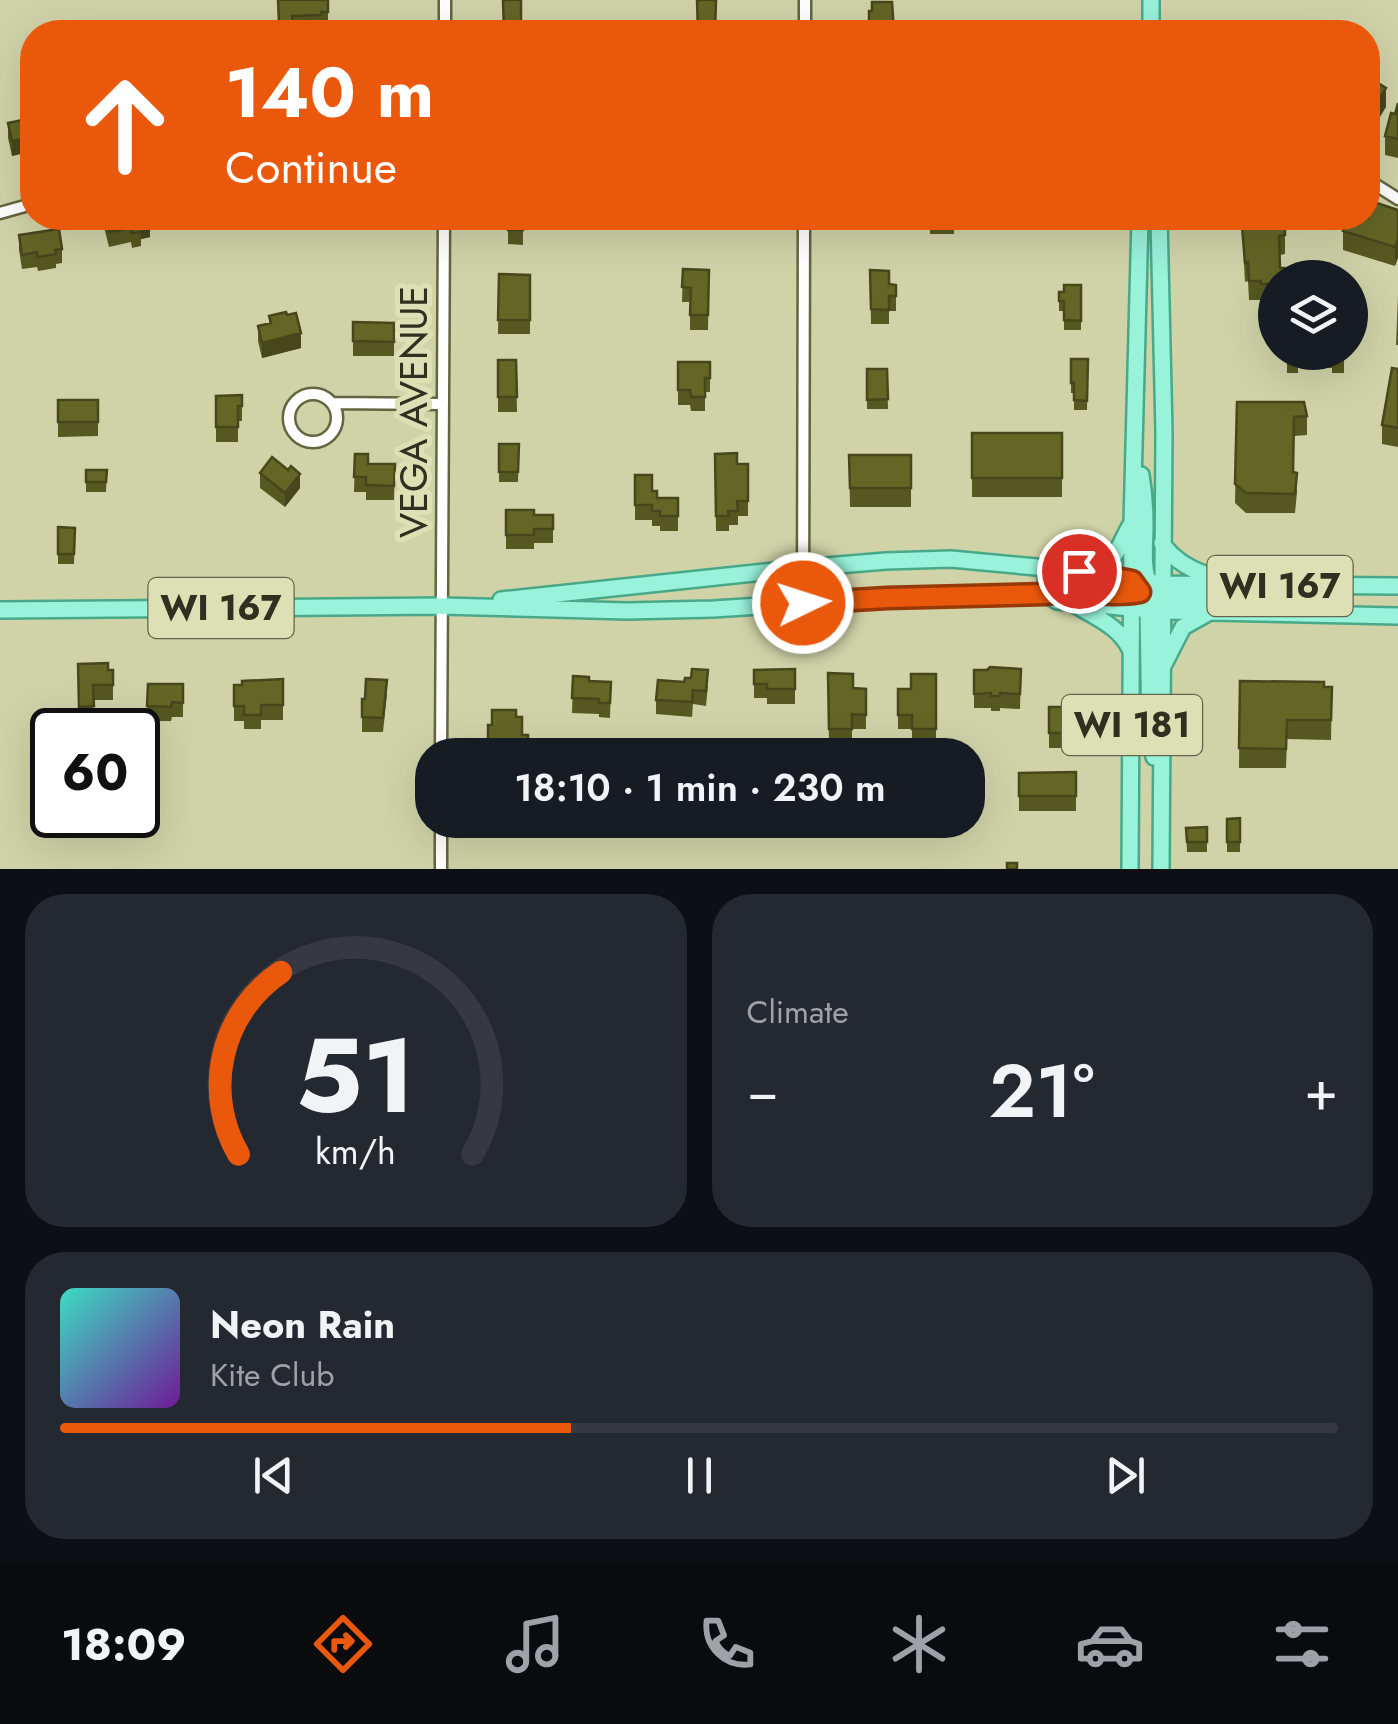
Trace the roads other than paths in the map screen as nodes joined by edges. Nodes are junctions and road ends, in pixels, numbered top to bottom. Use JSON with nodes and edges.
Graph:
{"nodes":[{"id":1,"x":444,"y":230,"type":"edge"},
{"id":2,"x":804,"y":230,"type":"edge"},
{"id":3,"x":1140,"y":230,"type":"edge"},
{"id":4,"x":1159,"y":230,"type":"edge"},
{"id":5,"x":332,"y":403,"type":"junction"},
{"id":6,"x":442,"y":404,"type":"junction"},
{"id":7,"x":1135,"y":437,"type":"junction"},
{"id":8,"x":1132,"y":523,"type":"junction"},
{"id":9,"x":1162,"y":543,"type":"junction"},
{"id":10,"x":802,"y":568,"type":"junction"},
{"id":11,"x":1046,"y":569,"type":"junction"},
{"id":12,"x":1079,"y":571,"type":"junction"},
{"id":13,"x":1256,"y":585,"type":"junction"},
{"id":14,"x":1305,"y":586,"type":"junction"},
{"id":15,"x":1398,"y":586,"type":"edge"},
{"id":16,"x":1046,"y":594,"type":"junction"},
{"id":17,"x":1148,"y":595,"type":"junction"},
{"id":18,"x":803,"y":603,"type":"junction"},
{"id":19,"x":1072,"y":603,"type":"junction"},
{"id":20,"x":442,"y":606,"type":"junction"},
{"id":21,"x":0,"y":610,"type":"edge"},
{"id":22,"x":1210,"y":612,"type":"junction"},
{"id":23,"x":1398,"y":616,"type":"edge"},
{"id":24,"x":1132,"y":653,"type":"junction"},
{"id":25,"x":1161,"y":669,"type":"junction"},
{"id":26,"x":441,"y":738,"type":"edge"},
{"id":27,"x":1160,"y":785,"type":"junction"},
{"id":28,"x":441,"y":838,"type":"edge"},
{"id":29,"x":441,"y":869,"type":"edge"},
{"id":30,"x":1130,"y":869,"type":"edge"},
{"id":31,"x":1161,"y":869,"type":"edge"}],
"edges":[{"from":1,"to":6,"type":"street","name":"VEGA AVENUE"},
{"from":2,"to":10,"type":"street"},
{"from":3,"to":7,"type":"main road","number":"WI 181"},
{"from":4,"to":9,"type":"main road","number":"WI 181"},
{"from":5,"to":5,"type":"street"},
{"from":5,"to":6,"type":"street"},
{"from":6,"to":20,"type":"street","name":"VEGA AVENUE"},
{"from":7,"to":8,"type":"main road","number":"WI 181"},
{"from":7,"to":17,"type":"main road"},
{"from":8,"to":12,"type":"main road"},
{"from":8,"to":17,"type":"main road","number":"WI 181"},
{"from":9,"to":13,"type":"main road"},
{"from":9,"to":17,"type":"main road","number":"WI 181"},
{"from":10,"to":11,"type":"main road","number":"WI 167"},
{"from":10,"to":18,"type":"street"},
{"from":10,"to":20,"type":"main road","number":"WI 167"},
{"from":11,"to":12,"type":"main road","number":"WI 167"},
{"from":11,"to":16,"type":"main road"},
{"from":12,"to":17,"type":"main road","number":"WI 167"},
{"from":13,"to":14,"type":"main road","number":"WI 167"},
{"from":13,"to":17,"type":"main road","number":"WI 167"},
{"from":14,"to":15,"type":"main road","number":"WI 167"},
{"from":14,"to":17,"type":"main road"},
{"from":16,"to":17,"type":"main road"},
{"from":16,"to":18,"type":"main road","number":"WI 167"},
{"from":16,"to":19,"type":"main road","number":"WI 167"},
{"from":17,"to":19,"type":"main road","number":"WI 167"},
{"from":17,"to":22,"type":"main road","number":"WI 167"},
{"from":17,"to":24,"type":"main road","number":"WI 181"},
{"from":17,"to":25,"type":"main road","number":"WI 181"},
{"from":17,"to":27,"type":"main road"},
{"from":18,"to":20,"type":"main road","number":"WI 167"},
{"from":19,"to":24,"type":"main road"},
{"from":20,"to":21,"type":"main road","number":"WI 167"},
{"from":20,"to":26,"type":"street","name":"VEGA AVENUE"},
{"from":22,"to":23,"type":"main road","number":"WI 167"},
{"from":22,"to":25,"type":"main road"},
{"from":24,"to":30,"type":"main road","number":"WI 181"},
{"from":25,"to":27,"type":"main road","number":"WI 181"},
{"from":27,"to":31,"type":"main road","number":"WI 181"},
{"from":28,"to":29,"type":"street"}]}
